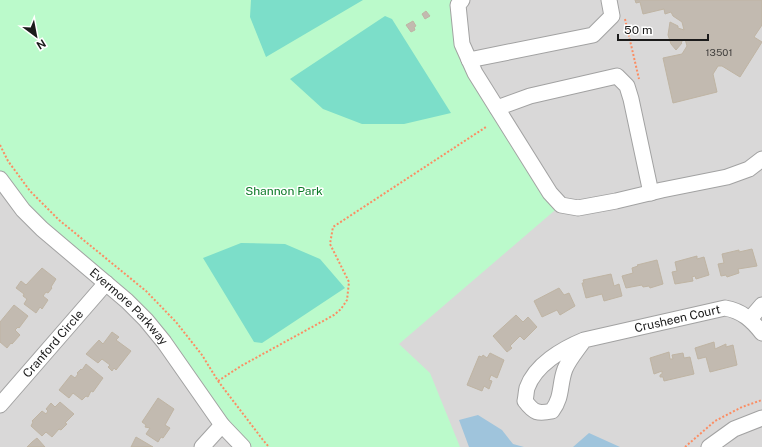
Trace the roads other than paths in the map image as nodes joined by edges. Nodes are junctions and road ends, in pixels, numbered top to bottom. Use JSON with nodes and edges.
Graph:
{"nodes":[{"id":1,"x":462,"y":0,"type":"edge"},
{"id":2,"x":608,"y":0,"type":"edge"},
{"id":3,"x":469,"y":60,"type":"junction"},
{"id":4,"x":497,"y":108,"type":"junction"},
{"id":5,"x":762,"y":159,"type":"edge"},
{"id":6,"x":0,"y":178,"type":"edge"},
{"id":7,"x":651,"y":193,"type":"junction"},
{"id":8,"x":106,"y":283,"type":"junction"},
{"id":9,"x":762,"y":305,"type":"edge"},
{"id":10,"x":750,"y":319,"type":"junction"},
{"id":11,"x":762,"y":333,"type":"edge"},
{"id":12,"x":584,"y":340,"type":"junction"},
{"id":13,"x":0,"y":405,"type":"edge"},
{"id":14,"x":762,"y":418,"type":"edge"},
{"id":15,"x":222,"y":425,"type":"junction"},
{"id":16,"x":202,"y":447,"type":"edge"},
{"id":17,"x":243,"y":447,"type":"edge"},
{"id":18,"x":709,"y":447,"type":"edge"}],
"edges":[{"from":1,"to":3,"type":"street"},
{"from":2,"to":3,"type":"street"},
{"from":3,"to":4,"type":"street"},
{"from":4,"to":7,"type":"street"},
{"from":4,"to":7,"type":"street"},
{"from":5,"to":7,"type":"street"},
{"from":6,"to":8,"type":"street","name":"Evermore Parkway"},
{"from":8,"to":13,"type":"street","name":"Cranford Circle"},
{"from":8,"to":15,"type":"street","name":"Evermore Parkway"},
{"from":9,"to":10,"type":"street"},
{"from":10,"to":11,"type":"street","name":"Crusheen Court"},
{"from":10,"to":12,"type":"street","name":"Crusheen Court"},
{"from":12,"to":12,"type":"street","name":"Crusheen Court"},
{"from":14,"to":18,"type":"street"},
{"from":15,"to":16,"type":"street"},
{"from":15,"to":17,"type":"street","name":"Evermore Parkway"}]}
